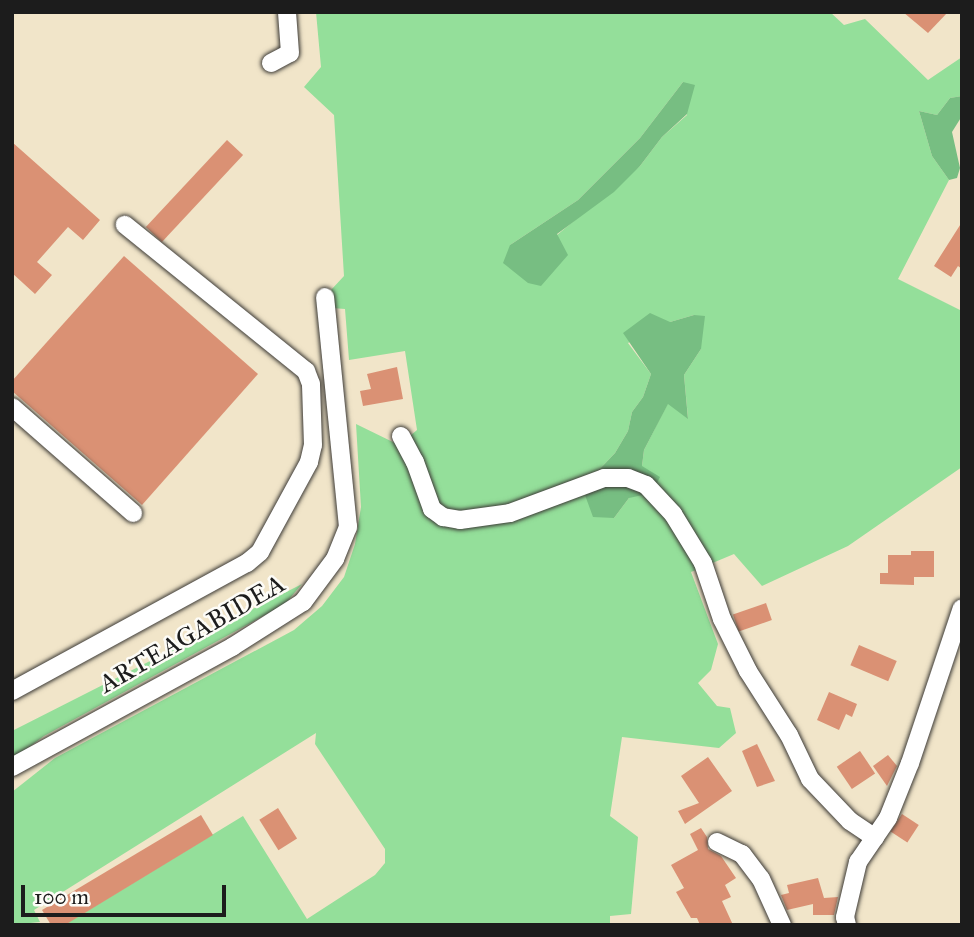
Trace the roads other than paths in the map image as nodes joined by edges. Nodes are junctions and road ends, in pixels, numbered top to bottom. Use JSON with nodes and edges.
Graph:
{"nodes":[{"id":1,"x":287,"y":12,"type":"edge"},
{"id":2,"x":271,"y":63,"type":"dead end"},
{"id":3,"x":125,"y":225,"type":"dead end"},
{"id":4,"x":325,"y":297,"type":"dead end"},
{"id":5,"x":12,"y":407,"type":"edge"},
{"id":6,"x":401,"y":436,"type":"dead end"},
{"id":7,"x":133,"y":513,"type":"dead end"},
{"id":8,"x":962,"y":608,"type":"edge"},
{"id":9,"x":12,"y":691,"type":"edge"},
{"id":10,"x":12,"y":766,"type":"edge"},
{"id":11,"x":875,"y":838,"type":"junction"},
{"id":12,"x":717,"y":842,"type":"dead end"},
{"id":13,"x":782,"y":925,"type":"edge"},
{"id":14,"x":847,"y":925,"type":"edge"}],
"edges":[{"from":1,"to":2,"type":"street"},
{"from":3,"to":9,"type":"street"},
{"from":4,"to":10,"type":"street","name":"ARTEAGABIDEA"},
{"from":5,"to":7,"type":"street"},
{"from":6,"to":11,"type":"street"},
{"from":8,"to":11,"type":"street"},
{"from":11,"to":14,"type":"street"},
{"from":12,"to":13,"type":"street"}]}
